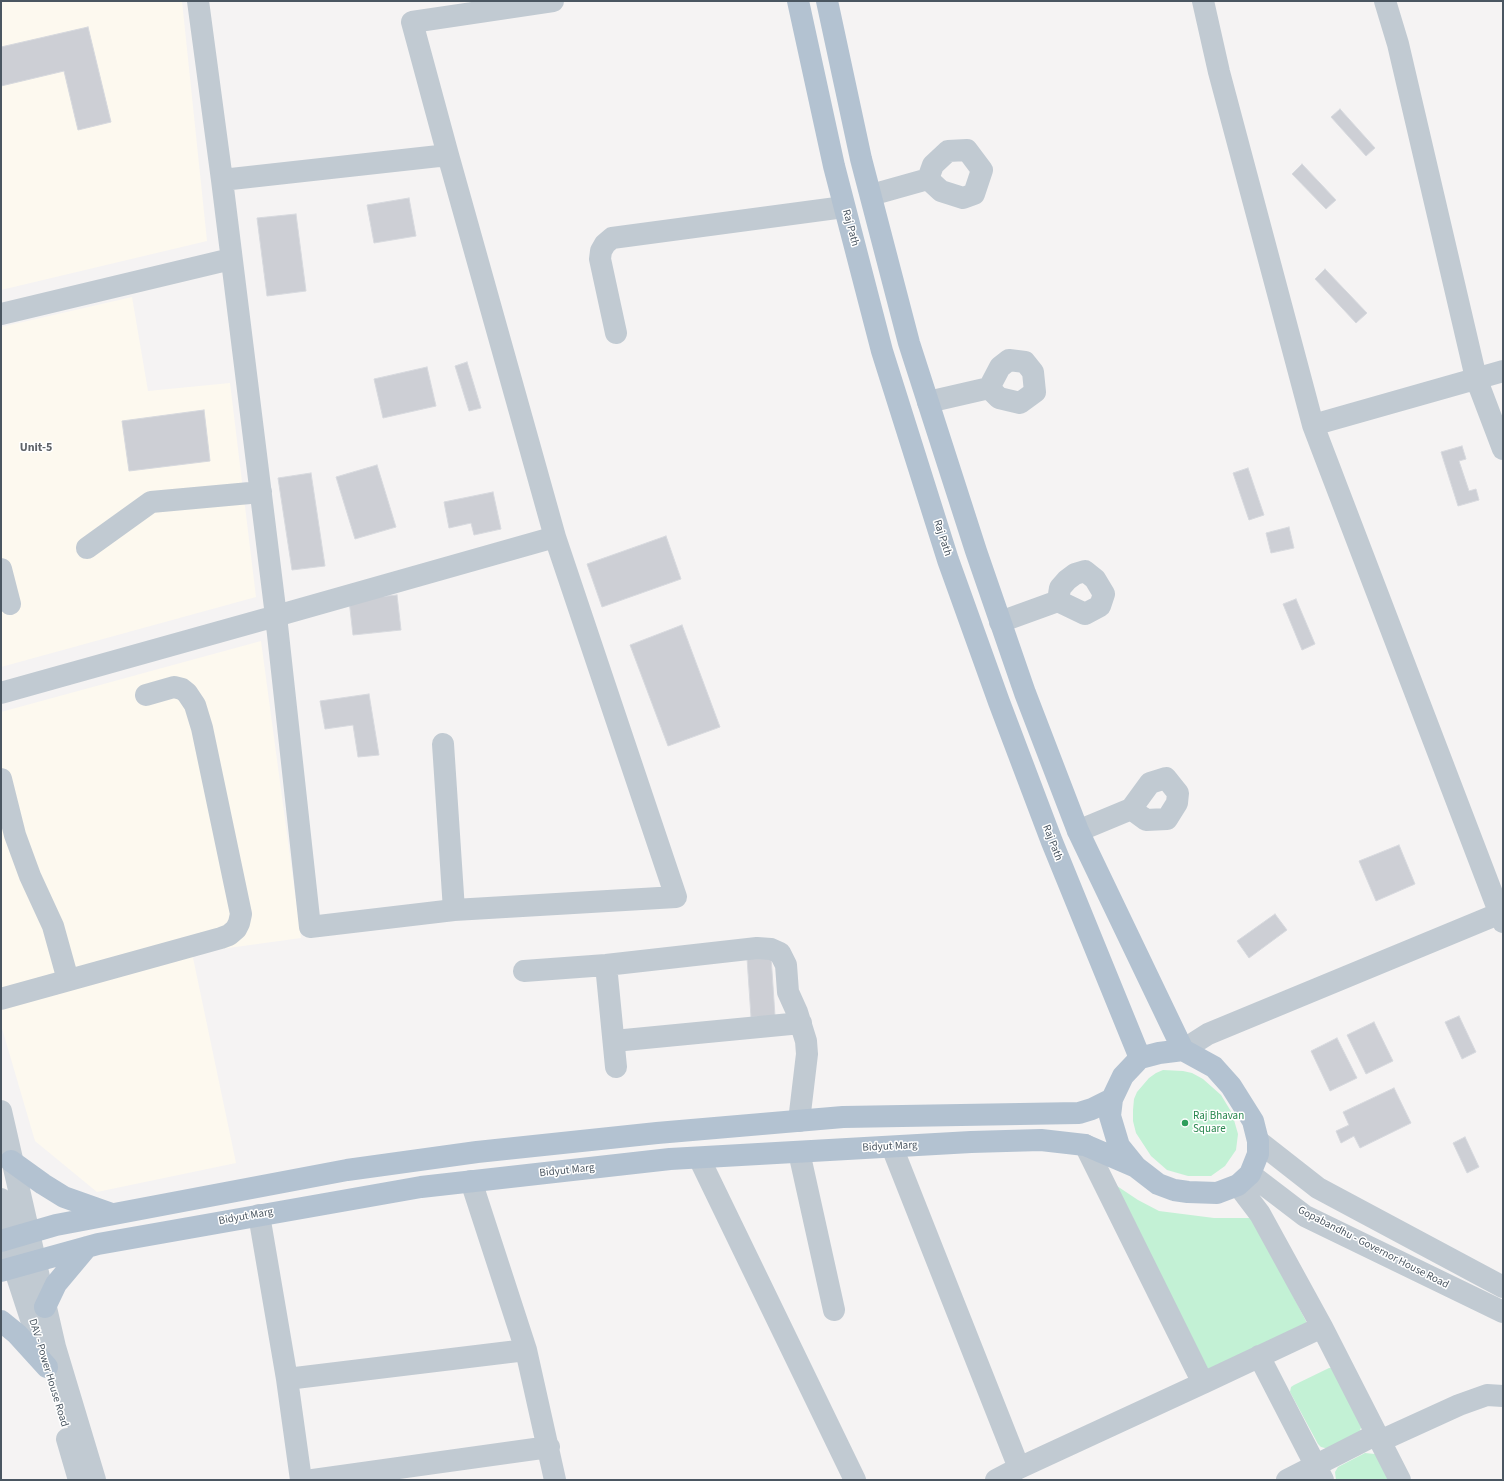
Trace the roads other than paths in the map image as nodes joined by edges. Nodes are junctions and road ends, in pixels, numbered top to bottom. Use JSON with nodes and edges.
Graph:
{"nodes":[{"id":1,"x":198,"y":1,"type":"edge"},
{"id":2,"x":553,"y":1,"type":"edge"},
{"id":3,"x":798,"y":1,"type":"edge"},
{"id":4,"x":827,"y":1,"type":"edge"},
{"id":5,"x":1203,"y":1,"type":"edge"},
{"id":6,"x":1385,"y":1,"type":"edge"},
{"id":7,"x":448,"y":155,"type":"junction"},
{"id":8,"x":222,"y":180,"type":"junction"},
{"id":9,"x":928,"y":180,"type":"dead end"},
{"id":10,"x":871,"y":195,"type":"junction"},
{"id":11,"x":844,"y":207,"type":"junction"},
{"id":12,"x":231,"y":259,"type":"junction"},
{"id":13,"x":1,"y":314,"type":"edge"},
{"id":14,"x":616,"y":333,"type":"dead end"},
{"id":15,"x":1503,"y":371,"type":"edge"},
{"id":16,"x":1476,"y":378,"type":"junction"},
{"id":17,"x":989,"y":388,"type":"dead end"},
{"id":18,"x":928,"y":402,"type":"junction"},
{"id":19,"x":1313,"y":425,"type":"junction"},
{"id":20,"x":1503,"y":449,"type":"edge"},
{"id":21,"x":261,"y":492,"type":"junction"},
{"id":22,"x":555,"y":537,"type":"junction"},
{"id":23,"x":87,"y":548,"type":"dead end"},
{"id":24,"x":1,"y":569,"type":"edge"},
{"id":25,"x":1058,"y":601,"type":"dead end"},
{"id":26,"x":10,"y":604,"type":"dead end"},
{"id":27,"x":276,"y":616,"type":"junction"},
{"id":28,"x":1000,"y":622,"type":"junction"},
{"id":29,"x":1,"y":693,"type":"edge"},
{"id":30,"x":146,"y":695,"type":"dead end"},
{"id":31,"x":443,"y":744,"type":"dead end"},
{"id":32,"x":1,"y":779,"type":"edge"},
{"id":33,"x":1131,"y":809,"type":"dead end"},
{"id":34,"x":1078,"y":831,"type":"junction"},
{"id":35,"x":454,"y":910,"type":"junction"},
{"id":36,"x":1502,"y":916,"type":"edge"},
{"id":37,"x":606,"y":965,"type":"junction"},
{"id":38,"x":524,"y":970,"type":"dead end"},
{"id":39,"x":68,"y":980,"type":"junction"},
{"id":40,"x":1,"y":999,"type":"edge"},
{"id":41,"x":801,"y":1023,"type":"junction"},
{"id":42,"x":1208,"y":1034,"type":"junction"},
{"id":43,"x":614,"y":1041,"type":"junction"},
{"id":44,"x":1184,"y":1050,"type":"junction"},
{"id":45,"x":1140,"y":1058,"type":"junction"},
{"id":46,"x":616,"y":1067,"type":"dead end"},
{"id":47,"x":1214,"y":1067,"type":"junction"},
{"id":48,"x":1112,"y":1099,"type":"junction"},
{"id":49,"x":1,"y":1111,"type":"edge"},
{"id":50,"x":800,"y":1121,"type":"junction"},
{"id":51,"x":1258,"y":1141,"type":"junction"},
{"id":52,"x":1085,"y":1145,"type":"junction"},
{"id":53,"x":892,"y":1146,"type":"junction"},
{"id":54,"x":799,"y":1152,"type":"junction"},
{"id":55,"x":699,"y":1158,"type":"junction"},
{"id":56,"x":11,"y":1161,"type":"junction"},
{"id":57,"x":1136,"y":1167,"type":"junction"},
{"id":58,"x":1244,"y":1180,"type":"junction"},
{"id":59,"x":470,"y":1182,"type":"junction"},
{"id":60,"x":1,"y":1199,"type":"edge"},
{"id":61,"x":113,"y":1214,"type":"junction"},
{"id":62,"x":259,"y":1215,"type":"junction"},
{"id":63,"x":13,"y":1237,"type":"edge"},
{"id":64,"x":87,"y":1247,"type":"junction"},
{"id":65,"x":17,"y":1267,"type":"edge"},
{"id":66,"x":1503,"y":1287,"type":"edge"},
{"id":67,"x":46,"y":1307,"type":"junction"},
{"id":68,"x":834,"y":1310,"type":"dead end"},
{"id":69,"x":1503,"y":1312,"type":"edge"},
{"id":70,"x":1,"y":1321,"type":"edge"},
{"id":71,"x":1322,"y":1327,"type":"junction"},
{"id":72,"x":526,"y":1350,"type":"junction"},
{"id":73,"x":1260,"y":1356,"type":"junction"},
{"id":74,"x":47,"y":1367,"type":"junction"},
{"id":75,"x":287,"y":1379,"type":"junction"},
{"id":76,"x":1203,"y":1383,"type":"junction"},
{"id":77,"x":1503,"y":1396,"type":"edge"},
{"id":78,"x":1378,"y":1437,"type":"junction"},
{"id":79,"x":549,"y":1447,"type":"junction"},
{"id":80,"x":1019,"y":1468,"type":"junction"},
{"id":81,"x":1319,"y":1473,"type":"edge"},
{"id":82,"x":79,"y":1480,"type":"edge"},
{"id":83,"x":95,"y":1480,"type":"edge"},
{"id":84,"x":301,"y":1480,"type":"edge"},
{"id":85,"x":313,"y":1480,"type":"edge"},
{"id":86,"x":555,"y":1480,"type":"edge"},
{"id":87,"x":855,"y":1480,"type":"edge"},
{"id":88,"x":996,"y":1480,"type":"edge"},
{"id":89,"x":1287,"y":1480,"type":"edge"},
{"id":90,"x":1400,"y":1480,"type":"edge"}],
"edges":[{"from":1,"to":8,"type":"street"},
{"from":2,"to":7,"type":"street"},
{"from":3,"to":11,"type":"main road","name":"Raj Path"},
{"from":4,"to":10,"type":"main road"},
{"from":5,"to":19,"type":"street"},
{"from":6,"to":16,"type":"street"},
{"from":7,"to":8,"type":"street"},
{"from":7,"to":22,"type":"street"},
{"from":8,"to":12,"type":"street"},
{"from":9,"to":10,"type":"street"},
{"from":10,"to":18,"type":"main road"},
{"from":11,"to":14,"type":"street"},
{"from":11,"to":45,"type":"main road","name":"Raj Path"},
{"from":12,"to":13,"type":"street"},
{"from":12,"to":21,"type":"street"},
{"from":15,"to":16,"type":"street"},
{"from":16,"to":19,"type":"street"},
{"from":16,"to":20,"type":"street"},
{"from":17,"to":18,"type":"street"},
{"from":18,"to":28,"type":"main road"},
{"from":19,"to":36,"type":"street"},
{"from":21,"to":23,"type":"street"},
{"from":21,"to":27,"type":"street"},
{"from":22,"to":27,"type":"street"},
{"from":22,"to":35,"type":"street"},
{"from":24,"to":26,"type":"street"},
{"from":25,"to":28,"type":"street"},
{"from":27,"to":29,"type":"street"},
{"from":27,"to":35,"type":"street"},
{"from":28,"to":34,"type":"main road"},
{"from":30,"to":39,"type":"street"},
{"from":31,"to":35,"type":"street"},
{"from":32,"to":39,"type":"street"},
{"from":33,"to":34,"type":"street"},
{"from":34,"to":44,"type":"main road"},
{"from":36,"to":42,"type":"street"},
{"from":37,"to":38,"type":"street"},
{"from":37,"to":41,"type":"street"},
{"from":37,"to":43,"type":"street"},
{"from":39,"to":40,"type":"street"},
{"from":41,"to":43,"type":"street"},
{"from":41,"to":50,"type":"street"},
{"from":42,"to":44,"type":"street"},
{"from":42,"to":47,"type":"street"},
{"from":43,"to":46,"type":"street"},
{"from":44,"to":45,"type":"main road"},
{"from":44,"to":47,"type":"main road"},
{"from":45,"to":48,"type":"main road"},
{"from":47,"to":51,"type":"main road"},
{"from":48,"to":50,"type":"main road"},
{"from":48,"to":57,"type":"main road"},
{"from":49,"to":56,"type":"street"},
{"from":50,"to":61,"type":"main road"},
{"from":51,"to":58,"type":"main road"},
{"from":51,"to":66,"type":"street"},
{"from":52,"to":53,"type":"main road","name":"Bidyut Marg"},
{"from":52,"to":57,"type":"main road","name":"Bidyut Marg"},
{"from":52,"to":76,"type":"street"},
{"from":53,"to":54,"type":"main road","name":"Bidyut Marg"},
{"from":53,"to":80,"type":"street"},
{"from":54,"to":55,"type":"main road","name":"Bidyut Marg"},
{"from":54,"to":68,"type":"street"},
{"from":55,"to":59,"type":"main road","name":"Bidyut Marg"},
{"from":55,"to":87,"type":"street"},
{"from":56,"to":61,"type":"main road"},
{"from":56,"to":63,"type":"street"},
{"from":57,"to":58,"type":"main road"},
{"from":58,"to":69,"type":"street","name":"Gopabandhu - Governor House Road"},
{"from":58,"to":71,"type":"street"},
{"from":59,"to":62,"type":"main road","name":"Bidyut Marg"},
{"from":59,"to":72,"type":"street"},
{"from":60,"to":63,"type":"street"},
{"from":61,"to":63,"type":"main road"},
{"from":62,"to":64,"type":"main road","name":"Bidyut Marg"},
{"from":62,"to":75,"type":"street"},
{"from":63,"to":65,"type":"street"},
{"from":64,"to":65,"type":"main road","name":"Bidyut Marg"},
{"from":64,"to":67,"type":"main road"},
{"from":65,"to":67,"type":"street","name":"DAV - Power House Road"},
{"from":65,"to":74,"type":"street","name":"DAV - Power House Road"},
{"from":67,"to":83,"type":"street","name":"DAV - Power House Road"},
{"from":70,"to":74,"type":"main road"},
{"from":71,"to":73,"type":"street"},
{"from":71,"to":78,"type":"street"},
{"from":72,"to":75,"type":"street"},
{"from":72,"to":79,"type":"street"},
{"from":73,"to":76,"type":"street"},
{"from":73,"to":81,"type":"street"},
{"from":74,"to":82,"type":"street","name":"DAV - Power House Road"},
{"from":75,"to":84,"type":"street"},
{"from":76,"to":80,"type":"street"},
{"from":77,"to":78,"type":"street"},
{"from":78,"to":81,"type":"street"},
{"from":78,"to":90,"type":"street"},
{"from":79,"to":85,"type":"street"},
{"from":79,"to":86,"type":"street"},
{"from":80,"to":88,"type":"street"},
{"from":81,"to":89,"type":"street"}]}
